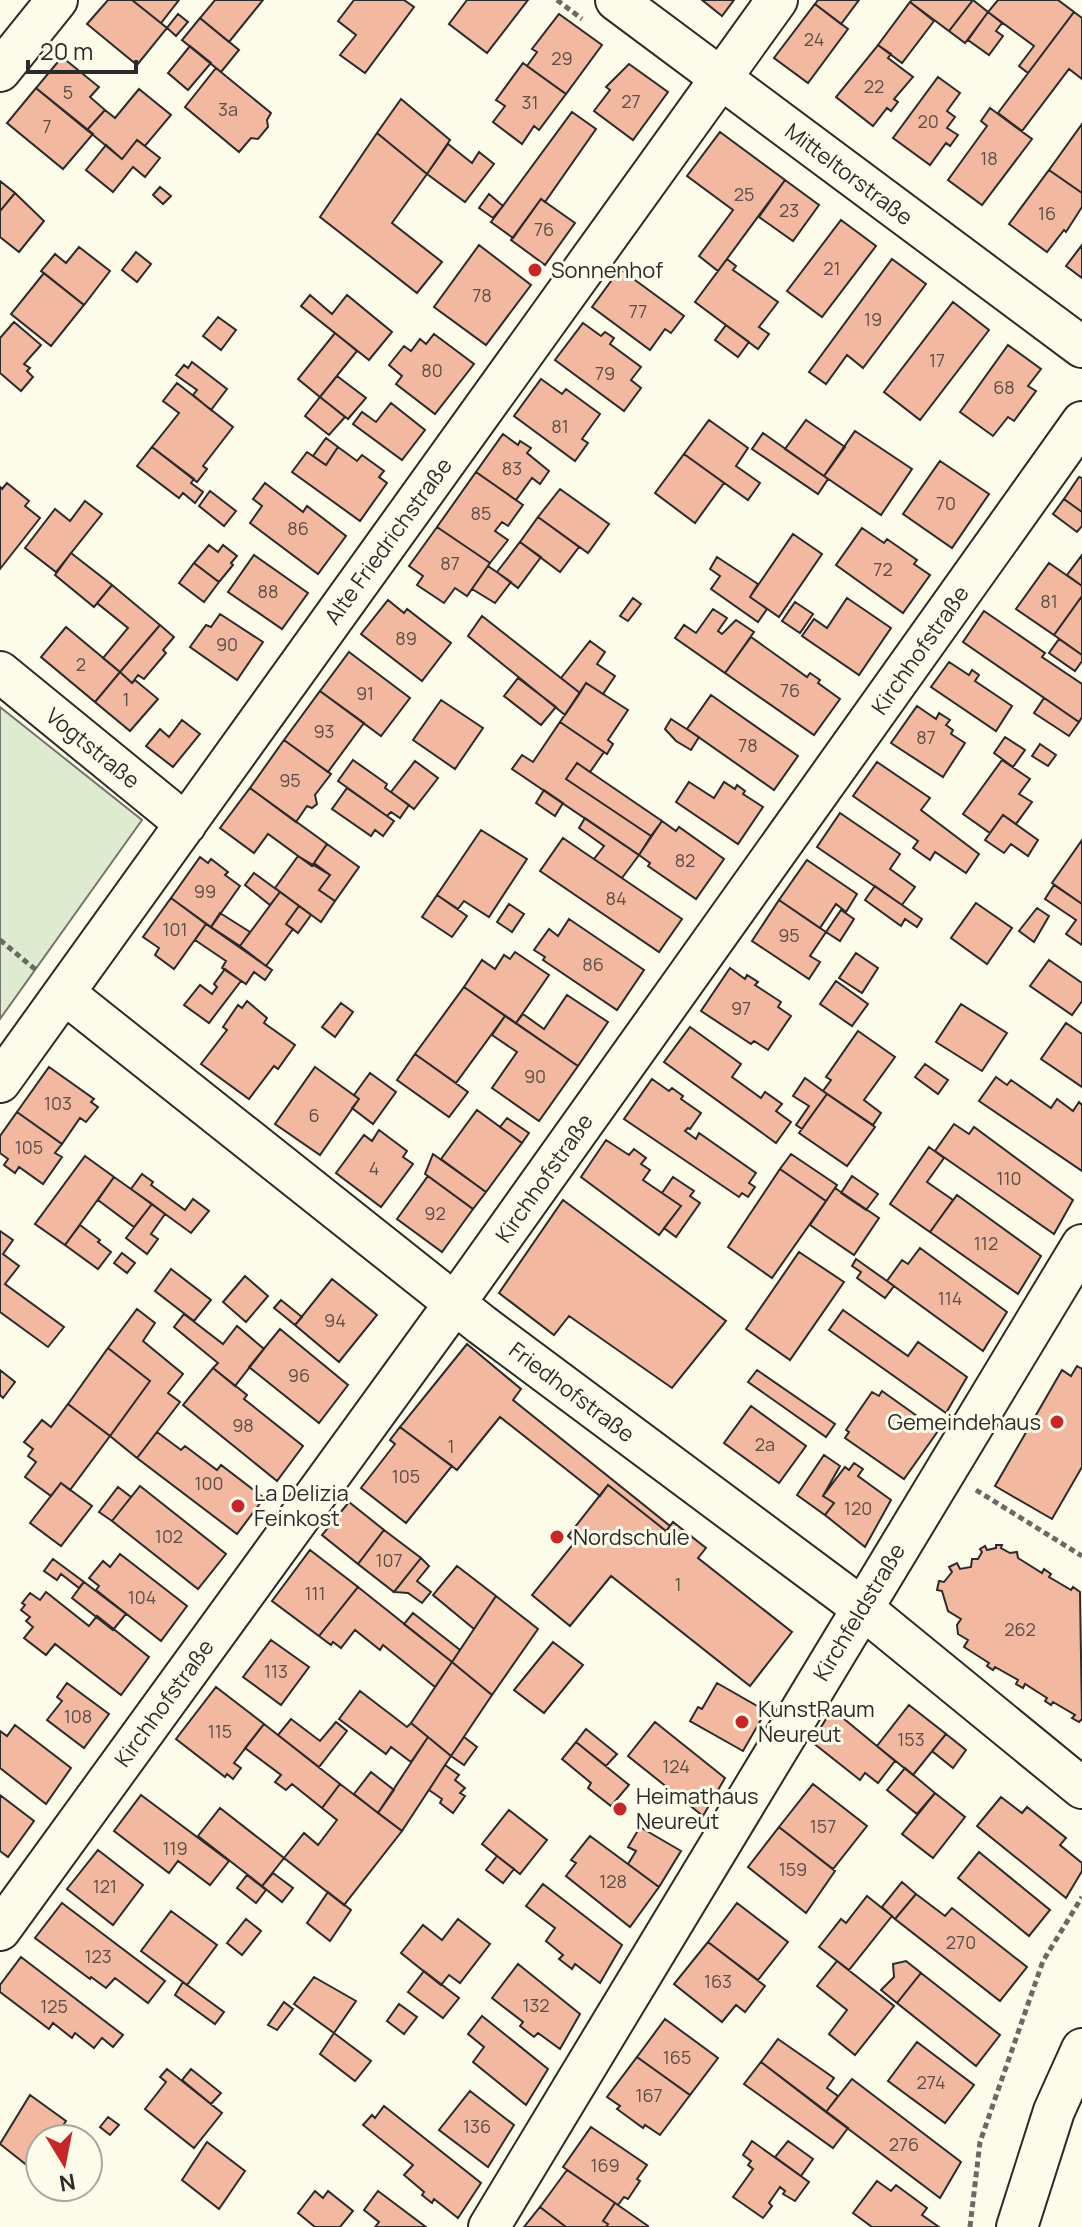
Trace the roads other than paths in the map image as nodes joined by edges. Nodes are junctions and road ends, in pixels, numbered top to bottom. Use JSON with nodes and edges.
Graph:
{"nodes":[{"id":1,"x":57,"y":0,"type":"edge"},
{"id":2,"x":616,"y":0,"type":"edge"},
{"id":3,"x":777,"y":0,"type":"edge"},
{"id":4,"x":0,"y":71,"type":"edge"},
{"id":5,"x":720,"y":77,"type":"junction"},
{"id":6,"x":1082,"y":347,"type":"edge"},
{"id":7,"x":1082,"y":422,"type":"edge"},
{"id":8,"x":0,"y":672,"type":"edge"},
{"id":9,"x":186,"y":824,"type":"junction"},
{"id":10,"x":64,"y":993,"type":"junction"},
{"id":11,"x":0,"y":1082,"type":"edge"},
{"id":12,"x":1082,"y":1245,"type":"edge"},
{"id":13,"x":455,"y":1303,"type":"junction"},
{"id":14,"x":862,"y":1608,"type":"junction"},
{"id":15,"x":1082,"y":1788,"type":"edge"},
{"id":16,"x":0,"y":1930,"type":"edge"},
{"id":17,"x":1082,"y":2049,"type":"edge"},
{"id":18,"x":489,"y":2227,"type":"edge"},
{"id":19,"x":1017,"y":2227,"type":"edge"}],
"edges":[{"from":1,"to":4,"type":"street"},
{"from":2,"to":5,"type":"street","name":"Mitteltorstraße"},
{"from":3,"to":5,"type":"street","name":"Alte Friedrichstraße"},
{"from":5,"to":6,"type":"street","name":"Mitteltorstraße"},
{"from":5,"to":9,"type":"street","name":"Alte Friedrichstraße"},
{"from":7,"to":13,"type":"street","name":"Kirchhofstraße"},
{"from":8,"to":9,"type":"street","name":"Vogtstraße"},
{"from":9,"to":10,"type":"street","name":"Alte Friedrichstraße"},
{"from":10,"to":11,"type":"street","name":"Alte Friedrichstraße"},
{"from":10,"to":13,"type":"street","name":"Friedhofstraße"},
{"from":12,"to":14,"type":"street","name":"Kirchfeldstraße"},
{"from":13,"to":14,"type":"street","name":"Friedhofstraße"},
{"from":13,"to":16,"type":"street","name":"Kirchhofstraße"},
{"from":14,"to":15,"type":"street","name":"Friedhofstraße"},
{"from":14,"to":18,"type":"street","name":"Kirchfeldstraße"},
{"from":17,"to":19,"type":"street"}]}
